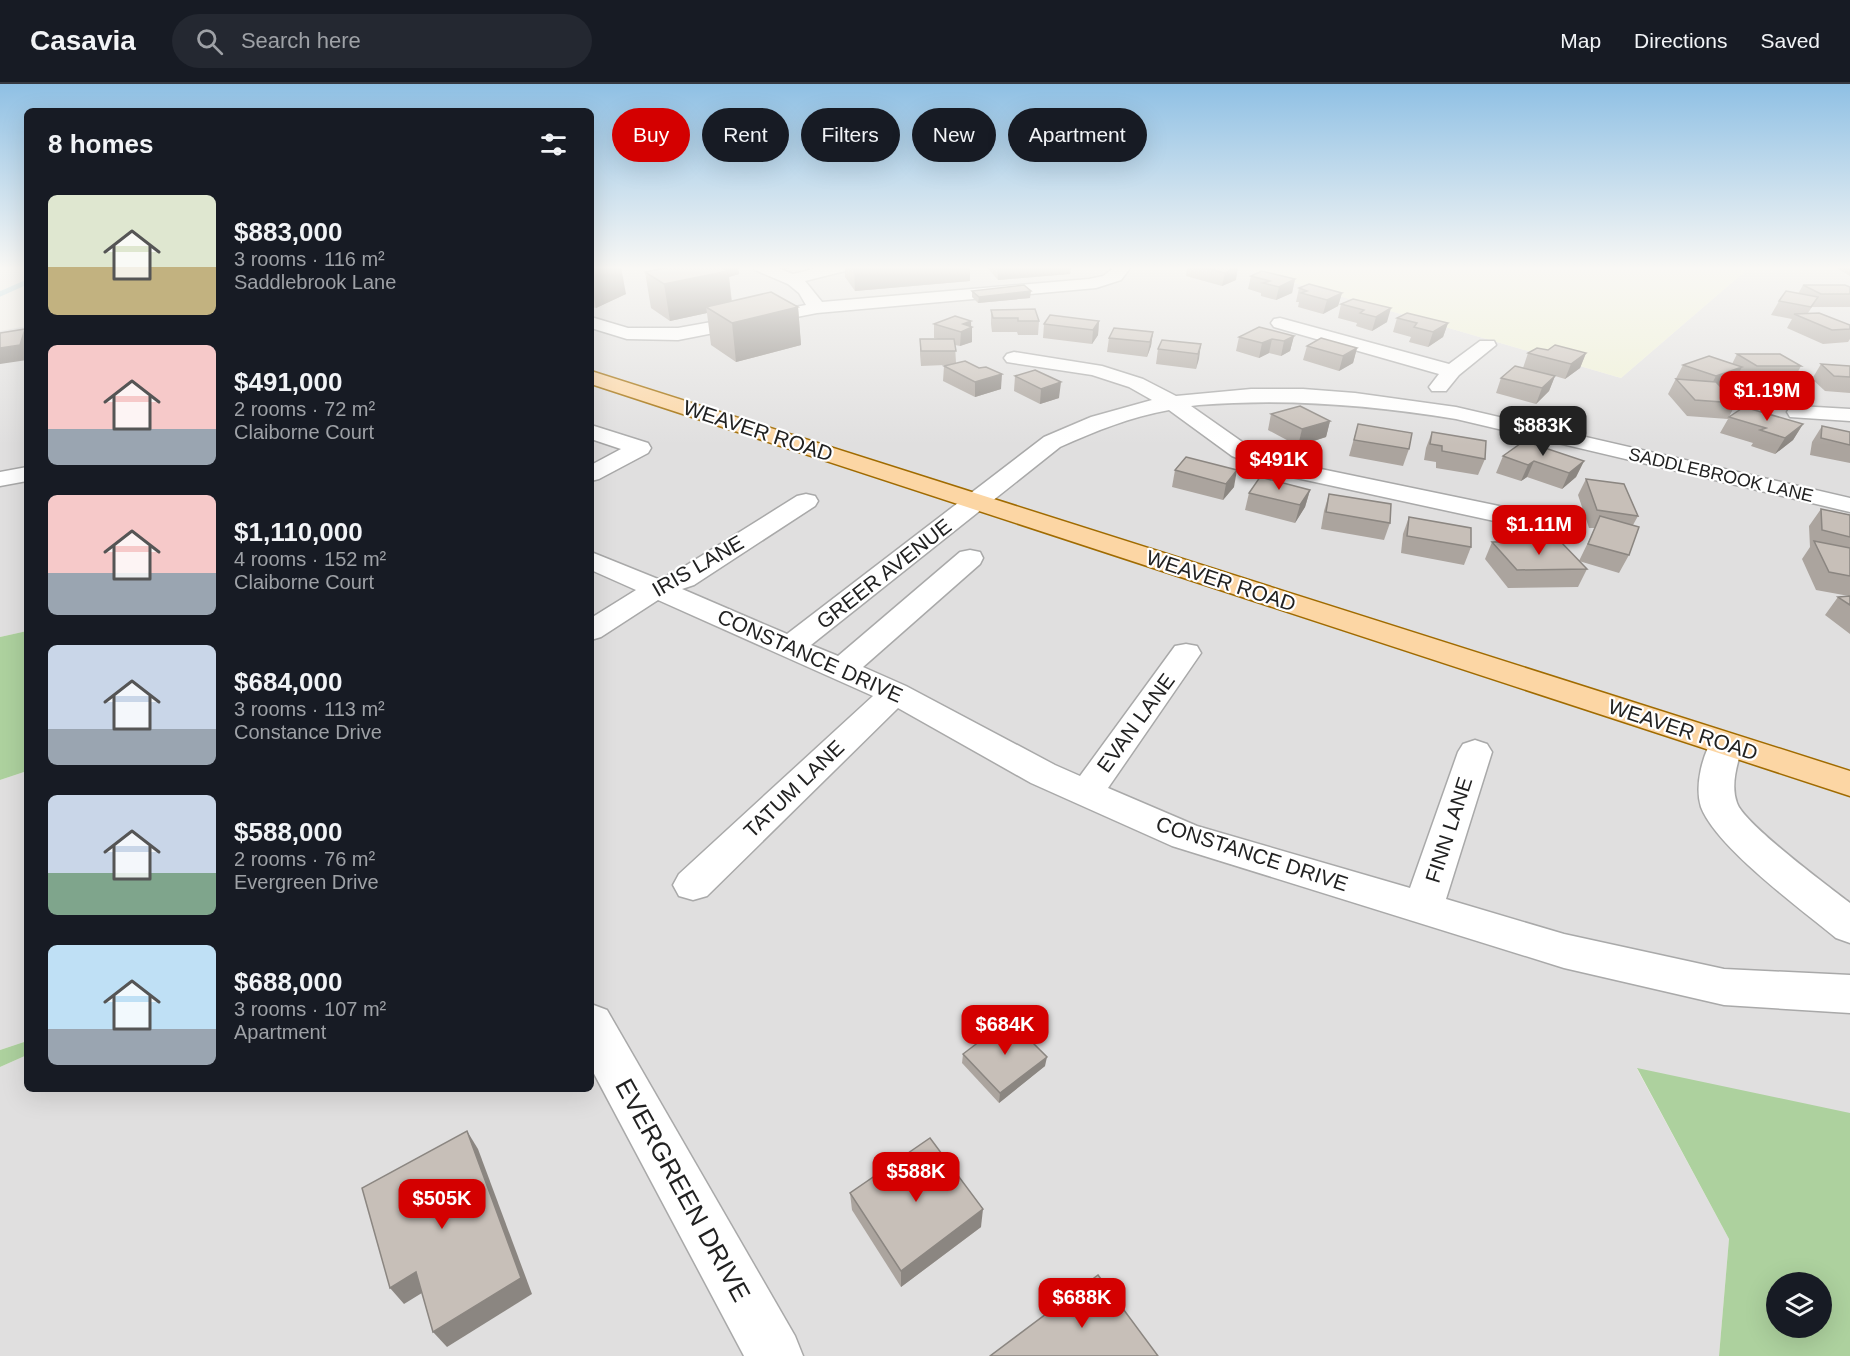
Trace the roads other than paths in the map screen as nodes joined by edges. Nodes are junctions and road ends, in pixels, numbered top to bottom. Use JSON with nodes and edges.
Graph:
{"nodes":[{"id":1,"x":600,"y":326,"type":"edge"},
{"id":2,"x":719,"y":326,"type":"edge"},
{"id":3,"x":1292,"y":326,"type":"edge"},
{"id":4,"x":1487,"y":345,"type":"dead end"},
{"id":5,"x":1014,"y":358,"type":"dead end"},
{"id":6,"x":1452,"y":371,"type":"junction"},
{"id":7,"x":594,"y":378,"type":"edge"},
{"id":8,"x":1173,"y":403,"type":"junction"},
{"id":9,"x":1433,"y":408,"type":"junction"},
{"id":10,"x":1798,"y":412,"type":"dead end"},
{"id":11,"x":1850,"y":415,"type":"edge"},
{"id":12,"x":594,"y":433,"type":"edge"},
{"id":13,"x":594,"y":472,"type":"edge"},
{"id":14,"x":24,"y":475,"type":"edge"},
{"id":15,"x":0,"y":479,"type":"edge"},
{"id":16,"x":806,"y":501,"type":"dead end"},
{"id":17,"x":977,"y":502,"type":"junction"},
{"id":18,"x":1850,"y":505,"type":"edge"},
{"id":19,"x":1499,"y":514,"type":"dead end"},
{"id":20,"x":970,"y":558,"type":"dead end"},
{"id":21,"x":594,"y":561,"type":"edge"},
{"id":22,"x":656,"y":590,"type":"junction"},
{"id":23,"x":594,"y":629,"type":"edge"},
{"id":24,"x":791,"y":646,"type":"junction"},
{"id":25,"x":1186,"y":653,"type":"dead end"},
{"id":26,"x":842,"y":669,"type":"junction"},
{"id":27,"x":895,"y":693,"type":"junction"},
{"id":28,"x":1726,"y":744,"type":"junction"},
{"id":29,"x":1475,"y":752,"type":"dead end"},
{"id":30,"x":1850,"y":784,"type":"edge"},
{"id":31,"x":1086,"y":792,"type":"junction"},
{"id":32,"x":693,"y":885,"type":"dead end"},
{"id":33,"x":1423,"y":909,"type":"junction"},
{"id":34,"x":1850,"y":926,"type":"edge"},
{"id":35,"x":1850,"y":994,"type":"edge"},
{"id":36,"x":594,"y":1029,"type":"edge"},
{"id":37,"x":775,"y":1356,"type":"edge"}],
"edges":[{"from":1,"to":2,"type":"street"},
{"from":3,"to":6,"type":"street"},
{"from":4,"to":6,"type":"street"},
{"from":5,"to":8,"type":"street"},
{"from":6,"to":9,"type":"street"},
{"from":7,"to":17,"type":"main road","name":"WEAVER ROAD"},
{"from":8,"to":9,"type":"street","name":"SADDLEBROOK LANE"},
{"from":8,"to":17,"type":"street","name":"SADDLEBROOK LANE"},
{"from":8,"to":19,"type":"street"},
{"from":9,"to":18,"type":"street","name":"SADDLEBROOK LANE"},
{"from":10,"to":11,"type":"street"},
{"from":12,"to":13,"type":"street"},
{"from":14,"to":15,"type":"street"},
{"from":16,"to":22,"type":"street","name":"IRIS LANE"},
{"from":17,"to":24,"type":"street","name":"GREER AVENUE"},
{"from":17,"to":28,"type":"main road","name":"WEAVER ROAD"},
{"from":20,"to":26,"type":"street"},
{"from":21,"to":22,"type":"street","name":"CONSTANCE DRIVE"},
{"from":22,"to":23,"type":"street","name":"IRIS LANE"},
{"from":22,"to":24,"type":"street","name":"CONSTANCE DRIVE"},
{"from":24,"to":26,"type":"street","name":"CONSTANCE DRIVE"},
{"from":25,"to":31,"type":"street","name":"EVAN LANE"},
{"from":26,"to":27,"type":"street","name":"CONSTANCE DRIVE"},
{"from":27,"to":31,"type":"street","name":"CONSTANCE DRIVE"},
{"from":27,"to":32,"type":"street","name":"TATUM LANE"},
{"from":28,"to":30,"type":"main road","name":"WEAVER ROAD"},
{"from":28,"to":34,"type":"street"},
{"from":29,"to":33,"type":"street","name":"FINN LANE"},
{"from":31,"to":33,"type":"street","name":"CONSTANCE DRIVE"},
{"from":33,"to":35,"type":"street","name":"CONSTANCE DRIVE"},
{"from":36,"to":37,"type":"street","name":"EVERGREEN DRIVE"}]}
